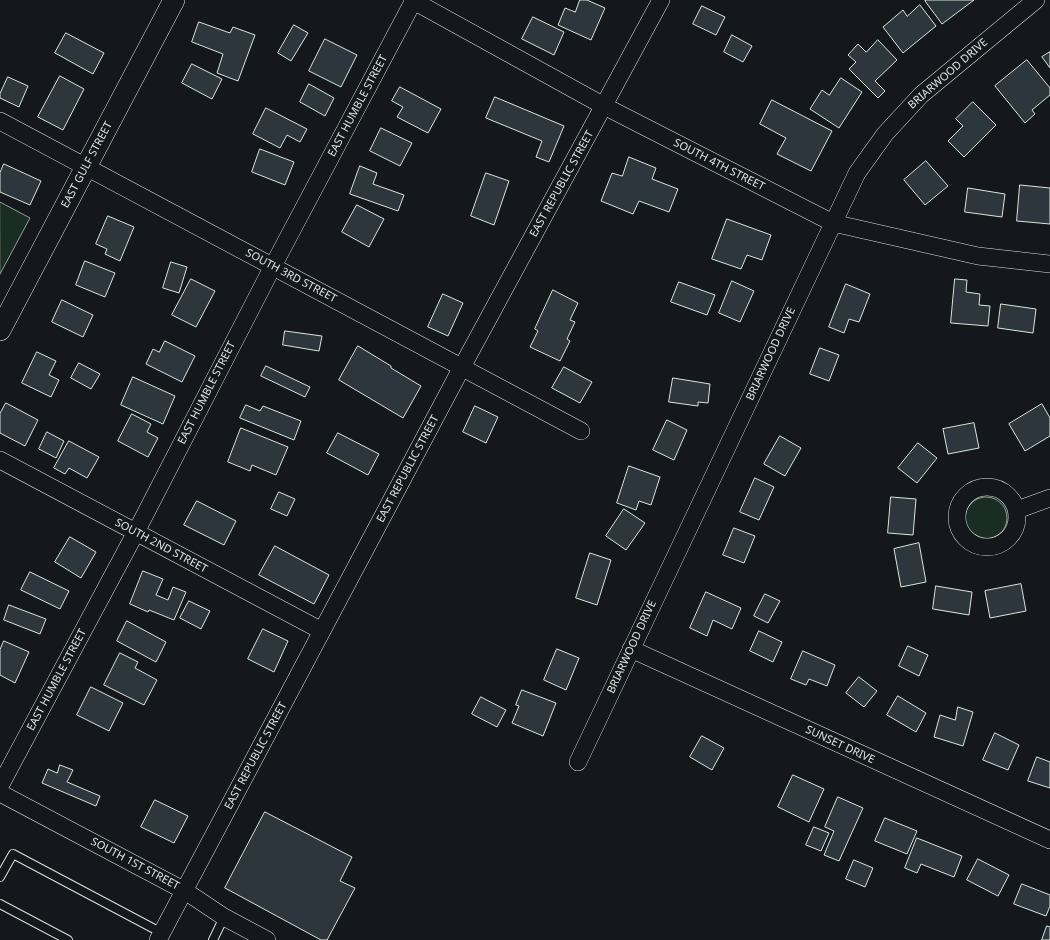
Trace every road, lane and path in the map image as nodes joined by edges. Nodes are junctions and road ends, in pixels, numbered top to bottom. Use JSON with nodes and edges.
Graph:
{"nodes":[{"id":1,"x":174,"y":0,"type":"edge"},
{"id":2,"x":413,"y":0,"type":"edge"},
{"id":3,"x":661,"y":0,"type":"edge"},
{"id":4,"x":1036,"y":0,"type":"edge"},
{"id":5,"x":604,"y":106,"type":"junction"},
{"id":6,"x":0,"y":121,"type":"edge"},
{"id":7,"x":86,"y":167,"type":"junction"},
{"id":8,"x":833,"y":223,"type":"junction"},
{"id":9,"x":1050,"y":264,"type":"edge"},
{"id":10,"x":273,"y":266,"type":"junction"},
{"id":11,"x":0,"y":330,"type":"edge"},
{"id":12,"x":462,"y":367,"type":"junction"},
{"id":13,"x":581,"y":431,"type":"dead end"},
{"id":14,"x":0,"y":460,"type":"edge"},
{"id":15,"x":1050,"y":498,"type":"edge"},
{"id":16,"x":1017,"y":510,"type":"dead end"},
{"id":17,"x":136,"y":532,"type":"junction"},
{"id":18,"x":322,"y":631,"type":"junction"},
{"id":19,"x":631,"y":649,"type":"junction"},
{"id":20,"x":578,"y":762,"type":"dead end"},
{"id":21,"x":0,"y":786,"type":"edge"},
{"id":22,"x":0,"y":793,"type":"edge"},
{"id":23,"x":1050,"y":840,"type":"edge"},
{"id":24,"x":0,"y":877,"type":"edge"},
{"id":25,"x":185,"y":891,"type":"junction"},
{"id":26,"x":0,"y":904,"type":"edge"},
{"id":27,"x":224,"y":917,"type":"junction"},
{"id":28,"x":160,"y":937,"type":"edge"},
{"id":29,"x":264,"y":939,"type":"edge"},
{"id":30,"x":68,"y":940,"type":"edge"},
{"id":31,"x":213,"y":940,"type":"edge"}],
"edges":[{"from":1,"to":7,"type":"street","name":"EAST GULF STREET"},
{"from":2,"to":5,"type":"street","name":"SOUTH 4TH STREET"},
{"from":2,"to":10,"type":"street","name":"EAST HUMBLE STREET"},
{"from":3,"to":5,"type":"street","name":"EAST REPUBLIC STREET"},
{"from":4,"to":8,"type":"street","name":"BRIARWOOD DRIVE"},
{"from":5,"to":8,"type":"street","name":"SOUTH 4TH STREET"},
{"from":5,"to":12,"type":"street","name":"EAST REPUBLIC STREET"},
{"from":6,"to":7,"type":"street","name":"SOUTH 3RD STREET"},
{"from":7,"to":10,"type":"street","name":"SOUTH 3RD STREET"},
{"from":7,"to":11,"type":"street","name":"EAST GULF STREET"},
{"from":8,"to":9,"type":"street","name":"SOUTH 4TH STREET"},
{"from":8,"to":19,"type":"street","name":"BRIARWOOD DRIVE"},
{"from":10,"to":12,"type":"street","name":"SOUTH 3RD STREET"},
{"from":10,"to":17,"type":"street","name":"EAST HUMBLE STREET"},
{"from":12,"to":13,"type":"street","name":"SOUTH 3RD STREET"},
{"from":12,"to":18,"type":"street","name":"EAST REPUBLIC STREET"},
{"from":14,"to":17,"type":"street","name":"SOUTH 2ND STREET"},
{"from":15,"to":16,"type":"street"},
{"from":17,"to":18,"type":"street","name":"SOUTH 2ND STREET"},
{"from":17,"to":21,"type":"street","name":"EAST HUMBLE STREET"},
{"from":18,"to":25,"type":"street","name":"EAST REPUBLIC STREET"},
{"from":19,"to":20,"type":"street","name":"BRIARWOOD DRIVE"},
{"from":19,"to":23,"type":"street","name":"SUNSET DRIVE"},
{"from":22,"to":25,"type":"street","name":"SOUTH 1ST STREET"},
{"from":24,"to":28,"type":"lane"},
{"from":25,"to":27,"type":"street","name":"SOUTH 1ST STREET"},
{"from":25,"to":28,"type":"street","name":"EAST REPUBLIC STREET"},
{"from":26,"to":30,"type":"lane"},
{"from":27,"to":29,"type":"street","name":"SOUTH 1ST STREET"},
{"from":27,"to":31,"type":"lane"}]}
